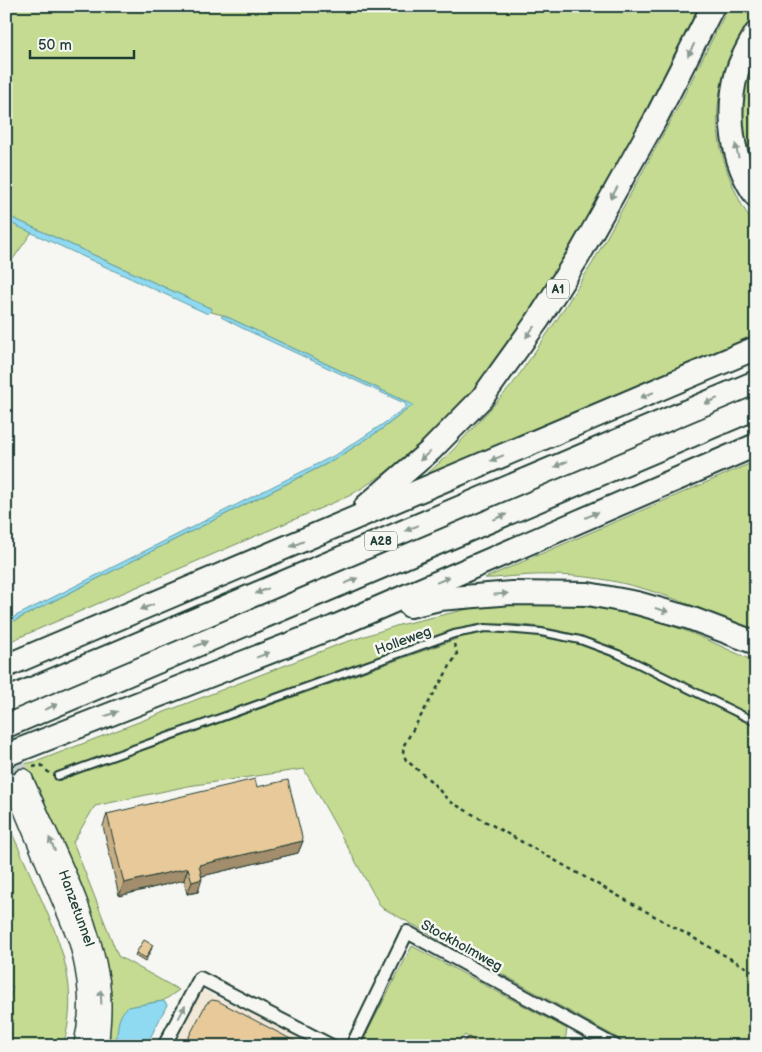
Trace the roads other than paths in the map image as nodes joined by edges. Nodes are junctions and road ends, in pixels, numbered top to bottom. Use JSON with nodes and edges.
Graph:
{"nodes":[{"id":1,"x":713,"y":6,"type":"edge"},
{"id":2,"x":756,"y":33,"type":"edge"},
{"id":3,"x":756,"y":196,"type":"edge"},
{"id":4,"x":756,"y":348,"type":"edge"},
{"id":5,"x":756,"y":382,"type":"edge"},
{"id":6,"x":756,"y":408,"type":"edge"},
{"id":7,"x":756,"y":445,"type":"edge"},
{"id":8,"x":341,"y":525,"type":"junction"},
{"id":9,"x":334,"y":627,"type":"junction"},
{"id":10,"x":756,"y":643,"type":"edge"},
{"id":11,"x":6,"y":666,"type":"edge"},
{"id":12,"x":6,"y":700,"type":"edge"},
{"id":13,"x":756,"y":722,"type":"edge"},
{"id":14,"x":6,"y":726,"type":"edge"},
{"id":15,"x":6,"y":755,"type":"edge"},
{"id":16,"x":58,"y":776,"type":"road end"},
{"id":17,"x":614,"y":1045,"type":"edge"},
{"id":18,"x":83,"y":1046,"type":"edge"},
{"id":19,"x":99,"y":1046,"type":"edge"},
{"id":20,"x":164,"y":1046,"type":"edge"},
{"id":21,"x":332,"y":1046,"type":"edge"},
{"id":22,"x":352,"y":1046,"type":"edge"}],
"edges":[{"from":1,"to":8,"type":"highway","number":"A1","one_way":true},
{"from":3,"to":2,"type":"highway","one_way":true},
{"from":4,"to":8,"type":"highway","number":"A28","one_way":true},
{"from":5,"to":12,"type":"highway","number":"A28","one_way":true},
{"from":14,"to":6,"type":"highway","number":"A28","one_way":true},
{"from":9,"to":7,"type":"highway","one_way":true},
{"from":8,"to":11,"type":"highway","number":"A28","one_way":true},
{"from":9,"to":10,"type":"highway","one_way":true},
{"from":15,"to":9,"type":"highway","one_way":true},
{"from":13,"to":16,"type":"lane","name":"Holleweg"},
{"from":17,"to":22,"type":"street","name":"Stockholmweg"},
{"from":19,"to":18,"type":"main road","name":"Hanzetunnel","one_way":true},
{"from":20,"to":21,"type":"street","one_way":true}]}
